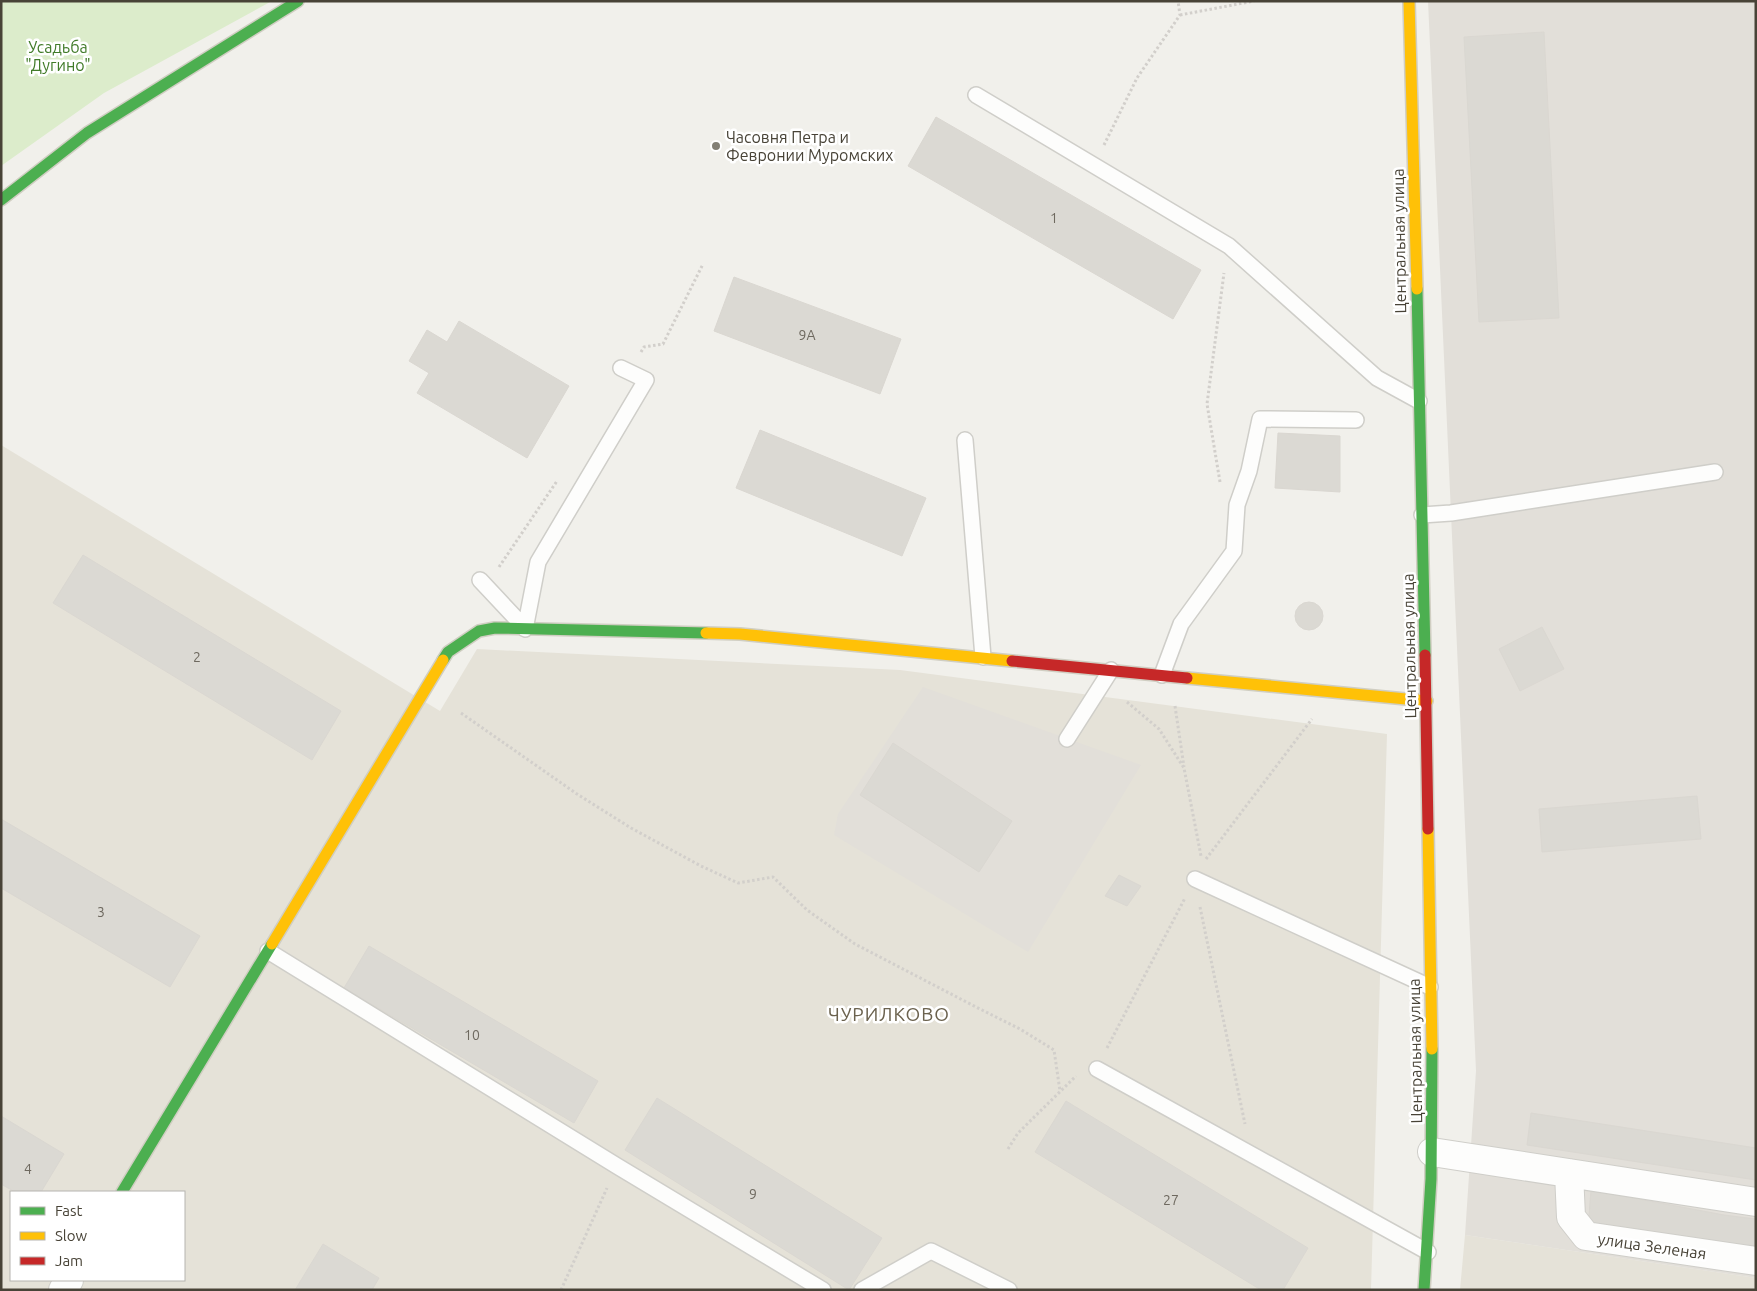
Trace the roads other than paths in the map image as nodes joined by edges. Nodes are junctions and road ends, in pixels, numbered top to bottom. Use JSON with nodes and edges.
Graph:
{"nodes":[{"id":1,"x":298,"y":1,"type":"edge"},
{"id":2,"x":1409,"y":1,"type":"edge"},
{"id":3,"x":976,"y":96,"type":"dead end"},
{"id":4,"x":1,"y":200,"type":"edge"},
{"id":5,"x":621,"y":368,"type":"dead end"},
{"id":6,"x":1419,"y":401,"type":"junction"},
{"id":7,"x":1356,"y":420,"type":"dead end"},
{"id":8,"x":965,"y":440,"type":"dead end"},
{"id":9,"x":1715,"y":472,"type":"dead end"},
{"id":10,"x":1422,"y":515,"type":"junction"},
{"id":11,"x":480,"y":580,"type":"dead end"},
{"id":12,"x":525,"y":629,"type":"junction"},
{"id":13,"x":983,"y":657,"type":"junction"},
{"id":14,"x":1162,"y":675,"type":"junction"},
{"id":15,"x":1107,"y":676,"type":"junction"},
{"id":16,"x":1427,"y":701,"type":"junction"},
{"id":17,"x":1067,"y":739,"type":"dead end"},
{"id":18,"x":1195,"y":879,"type":"road end"},
{"id":19,"x":268,"y":951,"type":"junction"},
{"id":20,"x":1430,"y":987,"type":"junction"},
{"id":21,"x":1097,"y":1069,"type":"road end"},
{"id":22,"x":1432,"y":1152,"type":"junction"},
{"id":23,"x":1569,"y":1173,"type":"junction"},
{"id":24,"x":123,"y":1191,"type":"edge"},
{"id":25,"x":1756,"y":1202,"type":"edge"},
{"id":26,"x":1428,"y":1252,"type":"junction"},
{"id":27,"x":1756,"y":1261,"type":"edge"},
{"id":28,"x":818,"y":1288,"type":"edge"},
{"id":29,"x":862,"y":1290,"type":"edge"},
{"id":30,"x":1009,"y":1290,"type":"edge"},
{"id":31,"x":1424,"y":1290,"type":"edge"}],
"edges":[{"from":1,"to":4,"type":"street"},
{"from":2,"to":6,"type":"street","name":"Центральная улица"},
{"from":3,"to":6,"type":"lane"},
{"from":5,"to":12,"type":"lane"},
{"from":6,"to":10,"type":"street","name":"Центральная улица"},
{"from":7,"to":14,"type":"lane"},
{"from":8,"to":13,"type":"lane"},
{"from":9,"to":10,"type":"lane"},
{"from":10,"to":16,"type":"street","name":"Центральная улица"},
{"from":11,"to":12,"type":"lane"},
{"from":12,"to":13,"type":"street"},
{"from":12,"to":19,"type":"street"},
{"from":13,"to":15,"type":"street"},
{"from":14,"to":15,"type":"street"},
{"from":14,"to":16,"type":"street"},
{"from":15,"to":17,"type":"lane"},
{"from":16,"to":20,"type":"street","name":"Центральная улица"},
{"from":18,"to":20,"type":"lane"},
{"from":19,"to":24,"type":"street"},
{"from":19,"to":28,"type":"lane"},
{"from":20,"to":22,"type":"street","name":"Центральная улица"},
{"from":21,"to":26,"type":"lane"},
{"from":22,"to":23,"type":"street"},
{"from":22,"to":26,"type":"street","name":"Центральная улица"},
{"from":23,"to":25,"type":"street"},
{"from":23,"to":27,"type":"street","name":"улица Зеленая"},
{"from":26,"to":31,"type":"street","name":"Центральная улица"},
{"from":29,"to":30,"type":"lane"}]}
